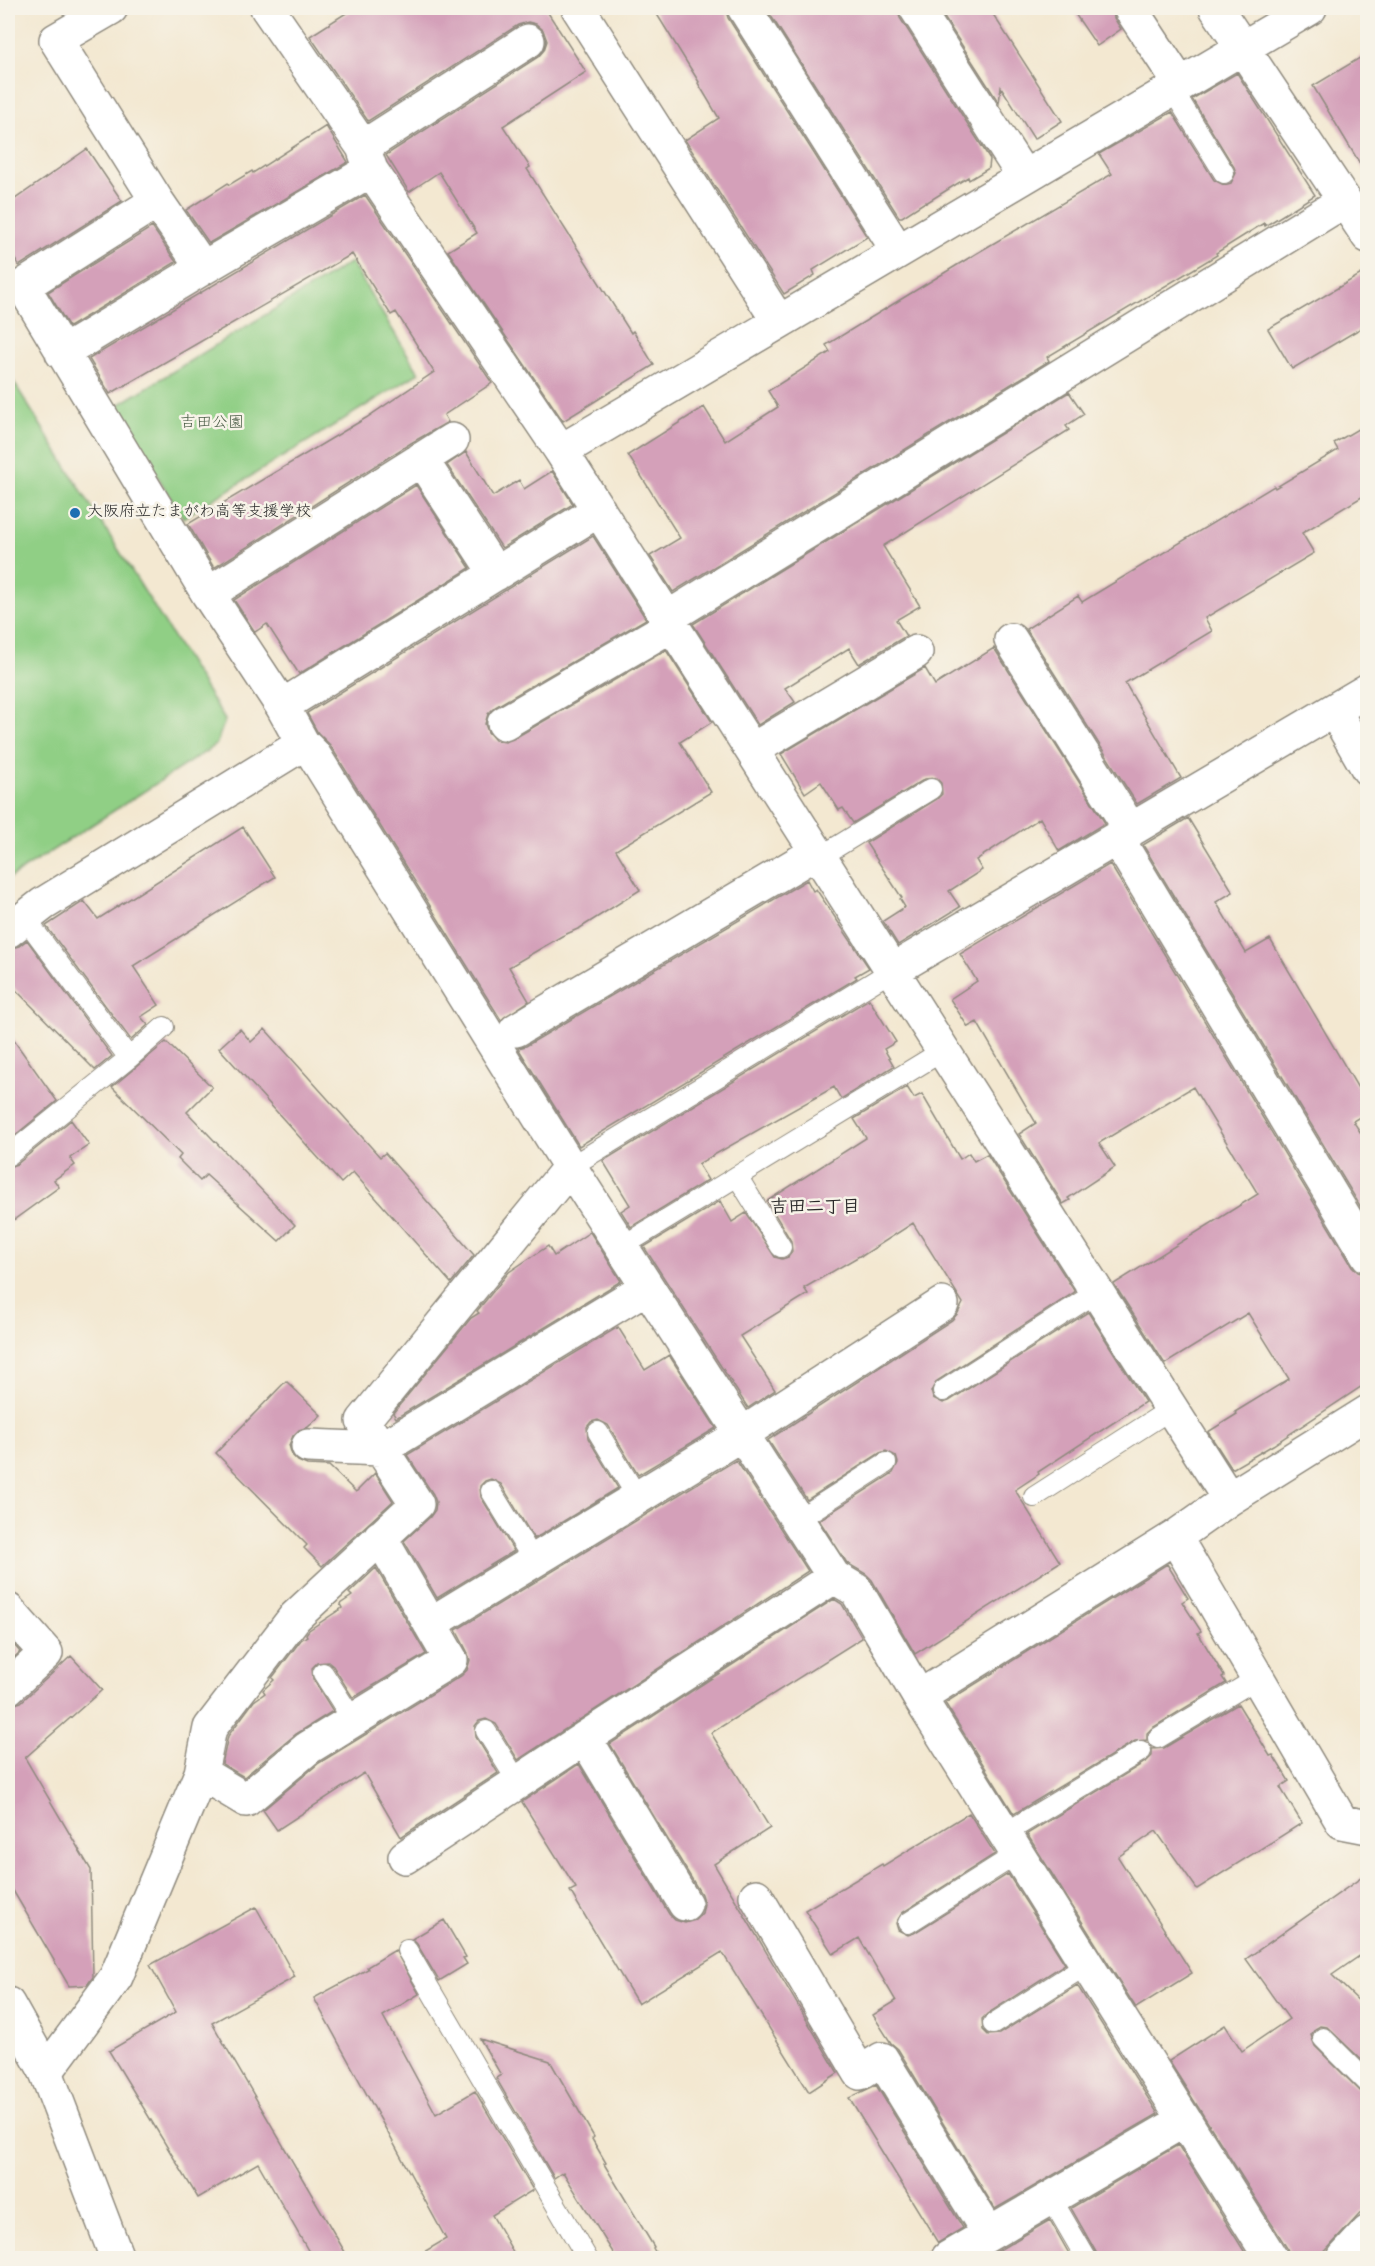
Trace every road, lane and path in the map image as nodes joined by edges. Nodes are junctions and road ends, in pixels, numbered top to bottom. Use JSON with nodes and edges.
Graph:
{"nodes":[{"id":1,"x":111,"y":8,"type":"edge"},
{"id":2,"x":267,"y":8,"type":"edge"},
{"id":3,"x":578,"y":8,"type":"edge"},
{"id":4,"x":744,"y":8,"type":"edge"},
{"id":5,"x":916,"y":8,"type":"edge"},
{"id":6,"x":1130,"y":8,"type":"edge"},
{"id":7,"x":1216,"y":8,"type":"edge"},
{"id":8,"x":1310,"y":8,"type":"edge"},
{"id":9,"x":528,"y":41,"type":"dead end"},
{"id":10,"x":1242,"y":47,"type":"junction"},
{"id":11,"x":1176,"y":86,"type":"junction"},
{"id":12,"x":367,"y":159,"type":"junction"},
{"id":13,"x":1224,"y":173,"type":"dead end"},
{"id":14,"x":1024,"y":177,"type":"junction"},
{"id":15,"x":157,"y":201,"type":"junction"},
{"id":16,"x":1344,"y":201,"type":"junction"},
{"id":17,"x":1368,"y":236,"type":"edge"},
{"id":18,"x":898,"y":250,"type":"junction"},
{"id":19,"x":203,"y":267,"type":"junction"},
{"id":20,"x":778,"y":322,"type":"junction"},
{"id":21,"x":62,"y":354,"type":"junction"},
{"id":22,"x":452,"y":440,"type":"dead end"},
{"id":23,"x":561,"y":451,"type":"junction"},
{"id":24,"x":422,"y":459,"type":"junction"},
{"id":25,"x":599,"y":510,"type":"junction"},
{"id":26,"x":496,"y":574,"type":"junction"},
{"id":27,"x":208,"y":594,"type":"junction"},
{"id":28,"x":670,"y":622,"type":"junction"},
{"id":29,"x":1011,"y":640,"type":"dead end"},
{"id":30,"x":916,"y":652,"type":"dead end"},
{"id":31,"x":1368,"y":690,"type":"edge"},
{"id":32,"x":282,"y":706,"type":"junction"},
{"id":33,"x":1335,"y":710,"type":"junction"},
{"id":34,"x":504,"y":723,"type":"dead end"},
{"id":35,"x":303,"y":744,"type":"junction"},
{"id":36,"x":753,"y":750,"type":"junction"},
{"id":37,"x":1368,"y":769,"type":"edge"},
{"id":38,"x":931,"y":789,"type":"dead end"},
{"id":39,"x":1124,"y":834,"type":"junction"},
{"id":40,"x":819,"y":854,"type":"junction"},
{"id":41,"x":16,"y":924,"type":"edge"},
{"id":42,"x":893,"y":970,"type":"junction"},
{"id":43,"x":164,"y":1027,"type":"dead end"},
{"id":44,"x":516,"y":1030,"type":"dead end"},
{"id":45,"x":944,"y":1050,"type":"junction"},
{"id":46,"x":129,"y":1058,"type":"junction"},
{"id":47,"x":9,"y":1155,"type":"dead end"},
{"id":48,"x":570,"y":1167,"type":"junction"},
{"id":49,"x":737,"y":1176,"type":"junction"},
{"id":50,"x":621,"y":1247,"type":"junction"},
{"id":51,"x":781,"y":1247,"type":"dead end"},
{"id":52,"x":1368,"y":1256,"type":"edge"},
{"id":53,"x":647,"y":1287,"type":"junction"},
{"id":54,"x":1097,"y":1292,"type":"junction"},
{"id":55,"x":942,"y":1304,"type":"dead end"},
{"id":56,"x":943,"y":1391,"type":"dead end"},
{"id":57,"x":1171,"y":1409,"type":"junction"},
{"id":58,"x":1368,"y":1412,"type":"edge"},
{"id":59,"x":598,"y":1432,"type":"dead end"},
{"id":60,"x":742,"y":1434,"type":"junction"},
{"id":61,"x":308,"y":1446,"type":"dead end"},
{"id":62,"x":381,"y":1449,"type":"junction"},
{"id":63,"x":886,"y":1463,"type":"dead end"},
{"id":64,"x":491,"y":1491,"type":"dead end"},
{"id":65,"x":1034,"y":1497,"type":"dead end"},
{"id":66,"x":638,"y":1498,"type":"junction"},
{"id":67,"x":1229,"y":1499,"type":"junction"},
{"id":68,"x":797,"y":1520,"type":"junction"},
{"id":69,"x":380,"y":1537,"type":"junction"},
{"id":70,"x":1175,"y":1537,"type":"junction"},
{"id":71,"x":534,"y":1561,"type":"junction"},
{"id":72,"x":834,"y":1577,"type":"junction"},
{"id":73,"x":8,"y":1610,"type":"edge"},
{"id":74,"x":430,"y":1624,"type":"junction"},
{"id":75,"x":323,"y":1672,"type":"dead end"},
{"id":76,"x":1258,"y":1678,"type":"junction"},
{"id":77,"x":8,"y":1688,"type":"edge"},
{"id":78,"x":919,"y":1697,"type":"junction"},
{"id":79,"x":353,"y":1720,"type":"junction"},
{"id":80,"x":486,"y":1731,"type":"dead end"},
{"id":81,"x":585,"y":1738,"type":"junction"},
{"id":82,"x":1158,"y":1738,"type":"dead end"},
{"id":83,"x":1141,"y":1750,"type":"dead end"},
{"id":84,"x":201,"y":1773,"type":"junction"},
{"id":85,"x":518,"y":1782,"type":"junction"},
{"id":86,"x":1368,"y":1827,"type":"edge"},
{"id":87,"x":1011,"y":1844,"type":"junction"},
{"id":88,"x":405,"y":1857,"type":"dead end"},
{"id":89,"x":756,"y":1896,"type":"dead end"},
{"id":90,"x":685,"y":1904,"type":"dead end"},
{"id":91,"x":908,"y":1923,"type":"dead end"},
{"id":92,"x":407,"y":1950,"type":"dead end"},
{"id":93,"x":1086,"y":1965,"type":"junction"},
{"id":94,"x":8,"y":2004,"type":"edge"},
{"id":95,"x":993,"y":2024,"type":"dead end"},
{"id":96,"x":1323,"y":2038,"type":"dead end"},
{"id":97,"x":46,"y":2072,"type":"junction"},
{"id":98,"x":1368,"y":2083,"type":"edge"},
{"id":99,"x":1183,"y":2121,"type":"junction"},
{"id":100,"x":1051,"y":2198,"type":"junction"},
{"id":101,"x":1368,"y":2232,"type":"edge"},
{"id":102,"x":989,"y":2234,"type":"junction"},
{"id":103,"x":117,"y":2259,"type":"edge"},
{"id":104,"x":587,"y":2259,"type":"edge"},
{"id":105,"x":948,"y":2259,"type":"edge"},
{"id":106,"x":1086,"y":2259,"type":"edge"},
{"id":107,"x":1271,"y":2259,"type":"edge"},
{"id":108,"x":1344,"y":2259,"type":"edge"}],
"edges":[{"from":1,"to":15,"type":"street"},
{"from":2,"to":12,"type":"street"},
{"from":3,"to":20,"type":"street"},
{"from":4,"to":18,"type":"street"},
{"from":5,"to":14,"type":"street"},
{"from":6,"to":11,"type":"street"},
{"from":7,"to":10,"type":"street"},
{"from":8,"to":10,"type":"street"},
{"from":9,"to":12,"type":"street"},
{"from":10,"to":11,"type":"street"},
{"from":10,"to":16,"type":"street"},
{"from":11,"to":13,"type":"lane"},
{"from":11,"to":14,"type":"street"},
{"from":12,"to":19,"type":"street"},
{"from":12,"to":23,"type":"street"},
{"from":14,"to":18,"type":"street"},
{"from":15,"to":19,"type":"street"},
{"from":15,"to":21,"type":"street"},
{"from":16,"to":17,"type":"street"},
{"from":16,"to":28,"type":"street"},
{"from":18,"to":20,"type":"street"},
{"from":19,"to":21,"type":"street"},
{"from":20,"to":23,"type":"street"},
{"from":21,"to":27,"type":"street"},
{"from":22,"to":24,"type":"street"},
{"from":23,"to":25,"type":"street"},
{"from":24,"to":26,"type":"street"},
{"from":24,"to":27,"type":"street"},
{"from":25,"to":26,"type":"street"},
{"from":25,"to":28,"type":"street"},
{"from":26,"to":32,"type":"street"},
{"from":27,"to":32,"type":"street"},
{"from":28,"to":34,"type":"street"},
{"from":28,"to":36,"type":"street"},
{"from":29,"to":39,"type":"street"},
{"from":30,"to":36,"type":"street"},
{"from":31,"to":33,"type":"street"},
{"from":32,"to":35,"type":"street"},
{"from":33,"to":37,"type":"street"},
{"from":33,"to":39,"type":"street"},
{"from":35,"to":41,"type":"street"},
{"from":35,"to":48,"type":"street"},
{"from":36,"to":40,"type":"street"},
{"from":38,"to":40,"type":"lane"},
{"from":39,"to":42,"type":"street"},
{"from":39,"to":52,"type":"street"},
{"from":40,"to":42,"type":"street"},
{"from":40,"to":44,"type":"street"},
{"from":41,"to":46,"type":"lane"},
{"from":42,"to":45,"type":"street"},
{"from":42,"to":48,"type":"lane"},
{"from":43,"to":46,"type":"lane"},
{"from":45,"to":49,"type":"lane"},
{"from":45,"to":54,"type":"street"},
{"from":46,"to":47,"type":"lane"},
{"from":48,"to":50,"type":"street"},
{"from":48,"to":62,"type":"street"},
{"from":49,"to":50,"type":"lane"},
{"from":49,"to":51,"type":"lane"},
{"from":50,"to":53,"type":"street"},
{"from":53,"to":60,"type":"street"},
{"from":53,"to":62,"type":"street"},
{"from":54,"to":56,"type":"lane"},
{"from":54,"to":57,"type":"street"},
{"from":55,"to":60,"type":"street"},
{"from":57,"to":65,"type":"lane"},
{"from":57,"to":67,"type":"street"},
{"from":58,"to":67,"type":"street"},
{"from":59,"to":66,"type":"lane"},
{"from":60,"to":66,"type":"street"},
{"from":60,"to":68,"type":"street"},
{"from":61,"to":62,"type":"street"},
{"from":62,"to":69,"type":"street"},
{"from":63,"to":68,"type":"lane"},
{"from":64,"to":71,"type":"lane"},
{"from":66,"to":71,"type":"street"},
{"from":67,"to":70,"type":"street"},
{"from":68,"to":72,"type":"street"},
{"from":69,"to":74,"type":"street"},
{"from":69,"to":84,"type":"street"},
{"from":70,"to":76,"type":"street"},
{"from":70,"to":78,"type":"street"},
{"from":71,"to":74,"type":"street"},
{"from":72,"to":78,"type":"street"},
{"from":72,"to":81,"type":"street"},
{"from":73,"to":77,"type":"street"},
{"from":74,"to":79,"type":"street"},
{"from":75,"to":79,"type":"lane"},
{"from":76,"to":82,"type":"lane"},
{"from":76,"to":86,"type":"street"},
{"from":78,"to":87,"type":"street"},
{"from":79,"to":84,"type":"street"},
{"from":80,"to":85,"type":"lane"},
{"from":81,"to":85,"type":"street"},
{"from":81,"to":90,"type":"street"},
{"from":83,"to":87,"type":"lane"},
{"from":84,"to":97,"type":"street"},
{"from":85,"to":88,"type":"street"},
{"from":87,"to":91,"type":"lane"},
{"from":87,"to":93,"type":"street"},
{"from":89,"to":102,"type":"street"},
{"from":92,"to":104,"type":"lane"},
{"from":93,"to":95,"type":"lane"},
{"from":93,"to":99,"type":"street"},
{"from":94,"to":97,"type":"street"},
{"from":96,"to":98,"type":"lane"},
{"from":97,"to":103,"type":"street"},
{"from":99,"to":100,"type":"street"},
{"from":99,"to":107,"type":"street"},
{"from":100,"to":102,"type":"street"},
{"from":100,"to":106,"type":"lane"},
{"from":101,"to":108,"type":"street"},
{"from":102,"to":105,"type":"street"}]}
